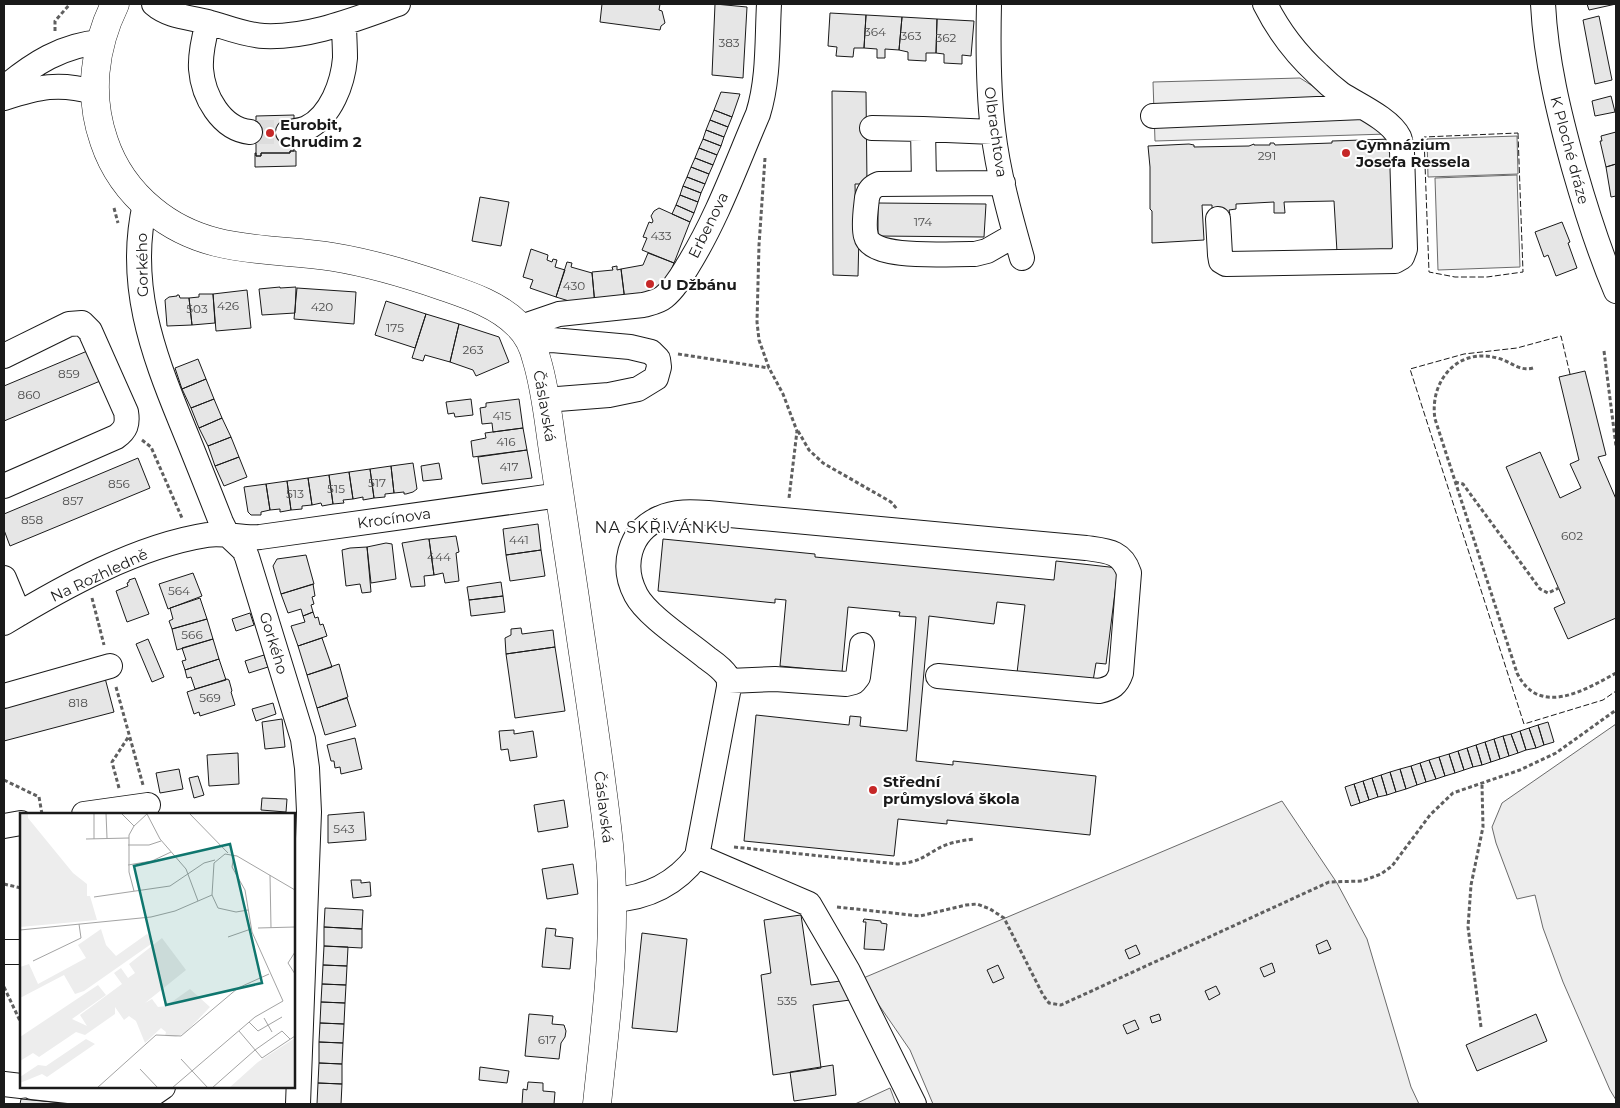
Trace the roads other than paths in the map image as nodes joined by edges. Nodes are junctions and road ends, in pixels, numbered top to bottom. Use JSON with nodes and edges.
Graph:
{"nodes":[{"id":1,"x":115,"y":4,"type":"edge"},
{"id":2,"x":154,"y":4,"type":"edge"},
{"id":3,"x":182,"y":4,"type":"edge"},
{"id":4,"x":398,"y":4,"type":"edge"},
{"id":5,"x":768,"y":4,"type":"edge"},
{"id":6,"x":989,"y":4,"type":"edge"},
{"id":7,"x":1266,"y":4,"type":"edge"},
{"id":8,"x":1542,"y":4,"type":"edge"},
{"id":9,"x":208,"y":22,"type":"junction"},
{"id":10,"x":344,"y":23,"type":"junction"},
{"id":11,"x":101,"y":42,"type":"junction"},
{"id":12,"x":4,"y":88,"type":"edge"},
{"id":13,"x":94,"y":92,"type":"junction"},
{"id":14,"x":4,"y":98,"type":"edge"},
{"id":15,"x":1363,"y":107,"type":"junction"},
{"id":16,"x":1153,"y":116,"type":"dead end"},
{"id":17,"x":872,"y":128,"type":"dead end"},
{"id":18,"x":923,"y":130,"type":"junction"},
{"id":19,"x":250,"y":132,"type":"tunnel mouth"},
{"id":20,"x":288,"y":132,"type":"tunnel mouth"},
{"id":21,"x":993,"y":132,"type":"junction"},
{"id":22,"x":1003,"y":183,"type":"junction"},
{"id":23,"x":924,"y":184,"type":"junction"},
{"id":24,"x":145,"y":204,"type":"junction"},
{"id":25,"x":1218,"y":219,"type":"dead end"},
{"id":26,"x":1016,"y":235,"type":"junction"},
{"id":27,"x":1022,"y":258,"type":"dead end"},
{"id":28,"x":1616,"y":291,"type":"edge"},
{"id":29,"x":526,"y":335,"type":"junction"},
{"id":30,"x":4,"y":356,"type":"edge"},
{"id":31,"x":545,"y":400,"type":"junction"},
{"id":32,"x":4,"y":486,"type":"edge"},
{"id":33,"x":560,"y":495,"type":"junction"},
{"id":34,"x":228,"y":534,"type":"junction"},
{"id":35,"x":4,"y":578,"type":"edge"},
{"id":36,"x":11,"y":618,"type":"edge"},
{"id":37,"x":862,"y":645,"type":"dead end"},
{"id":38,"x":110,"y":666,"type":"road end"},
{"id":39,"x":938,"y":676,"type":"dead end"},
{"id":40,"x":729,"y":681,"type":"junction"},
{"id":41,"x":4,"y":696,"type":"edge"},
{"id":42,"x":148,"y":805,"type":"road end"},
{"id":43,"x":91,"y":813,"type":"edge"},
{"id":44,"x":20,"y":824,"type":"edge"},
{"id":45,"x":4,"y":826,"type":"edge"},
{"id":46,"x":699,"y":850,"type":"junction"},
{"id":47,"x":612,"y":900,"type":"junction"},
{"id":48,"x":4,"y":952,"type":"edge"},
{"id":49,"x":20,"y":952,"type":"edge"},
{"id":50,"x":298,"y":1010,"type":"edge"},
{"id":51,"x":4,"y":1084,"type":"edge"},
{"id":52,"x":20,"y":1086,"type":"edge"},
{"id":53,"x":41,"y":1088,"type":"edge"},
{"id":54,"x":161,"y":1088,"type":"edge"},
{"id":55,"x":298,"y":1104,"type":"edge"},
{"id":56,"x":597,"y":1104,"type":"edge"},
{"id":57,"x":914,"y":1104,"type":"edge"}],
"edges":[{"from":1,"to":11,"type":"main road"},
{"from":2,"to":9,"type":"street"},
{"from":3,"to":9,"type":"street"},
{"from":4,"to":10,"type":"street"},
{"from":5,"to":29,"type":"street","name":"Erbenova"},
{"from":6,"to":21,"type":"street","name":"Olbrachtova"},
{"from":7,"to":15,"type":"street"},
{"from":8,"to":28,"type":"street","name":"K Ploché dráze"},
{"from":9,"to":10,"type":"street"},
{"from":9,"to":19,"type":"street"},
{"from":10,"to":20,"type":"street"},
{"from":11,"to":12,"type":"street"},
{"from":11,"to":13,"type":"main road"},
{"from":13,"to":14,"type":"street"},
{"from":13,"to":24,"type":"main road"},
{"from":15,"to":16,"type":"street"},
{"from":15,"to":25,"type":"street"},
{"from":17,"to":18,"type":"street"},
{"from":18,"to":21,"type":"street"},
{"from":18,"to":23,"type":"street"},
{"from":21,"to":22,"type":"street","name":"Olbrachtova"},
{"from":22,"to":23,"type":"street"},
{"from":22,"to":26,"type":"street","name":"Olbrachtova"},
{"from":23,"to":26,"type":"street"},
{"from":24,"to":29,"type":"main road"},
{"from":24,"to":34,"type":"street","name":"Gorkého"},
{"from":26,"to":27,"type":"street","name":"Olbrachtova"},
{"from":29,"to":31,"type":"main road","name":"Čáslavská"},
{"from":29,"to":31,"type":"street"},
{"from":30,"to":32,"type":"street"},
{"from":31,"to":33,"type":"main road","name":"Čáslavská"},
{"from":33,"to":34,"type":"street","name":"Krocínova"},
{"from":33,"to":47,"type":"main road","name":"Čáslavská"},
{"from":34,"to":36,"type":"street","name":"Na Rozhledně"},
{"from":34,"to":50,"type":"street","name":"Gorkého"},
{"from":35,"to":36,"type":"street"},
{"from":37,"to":40,"type":"street"},
{"from":38,"to":41,"type":"street"},
{"from":39,"to":40,"type":"street"},
{"from":40,"to":46,"type":"street"},
{"from":42,"to":43,"type":"street"},
{"from":44,"to":45,"type":"street"},
{"from":46,"to":47,"type":"street"},
{"from":46,"to":57,"type":"street"},
{"from":47,"to":56,"type":"main road","name":"Čáslavská"},
{"from":48,"to":49,"type":"street"},
{"from":50,"to":55,"type":"street","name":"Gorkého"},
{"from":51,"to":52,"type":"street"},
{"from":53,"to":54,"type":"street"}]}
